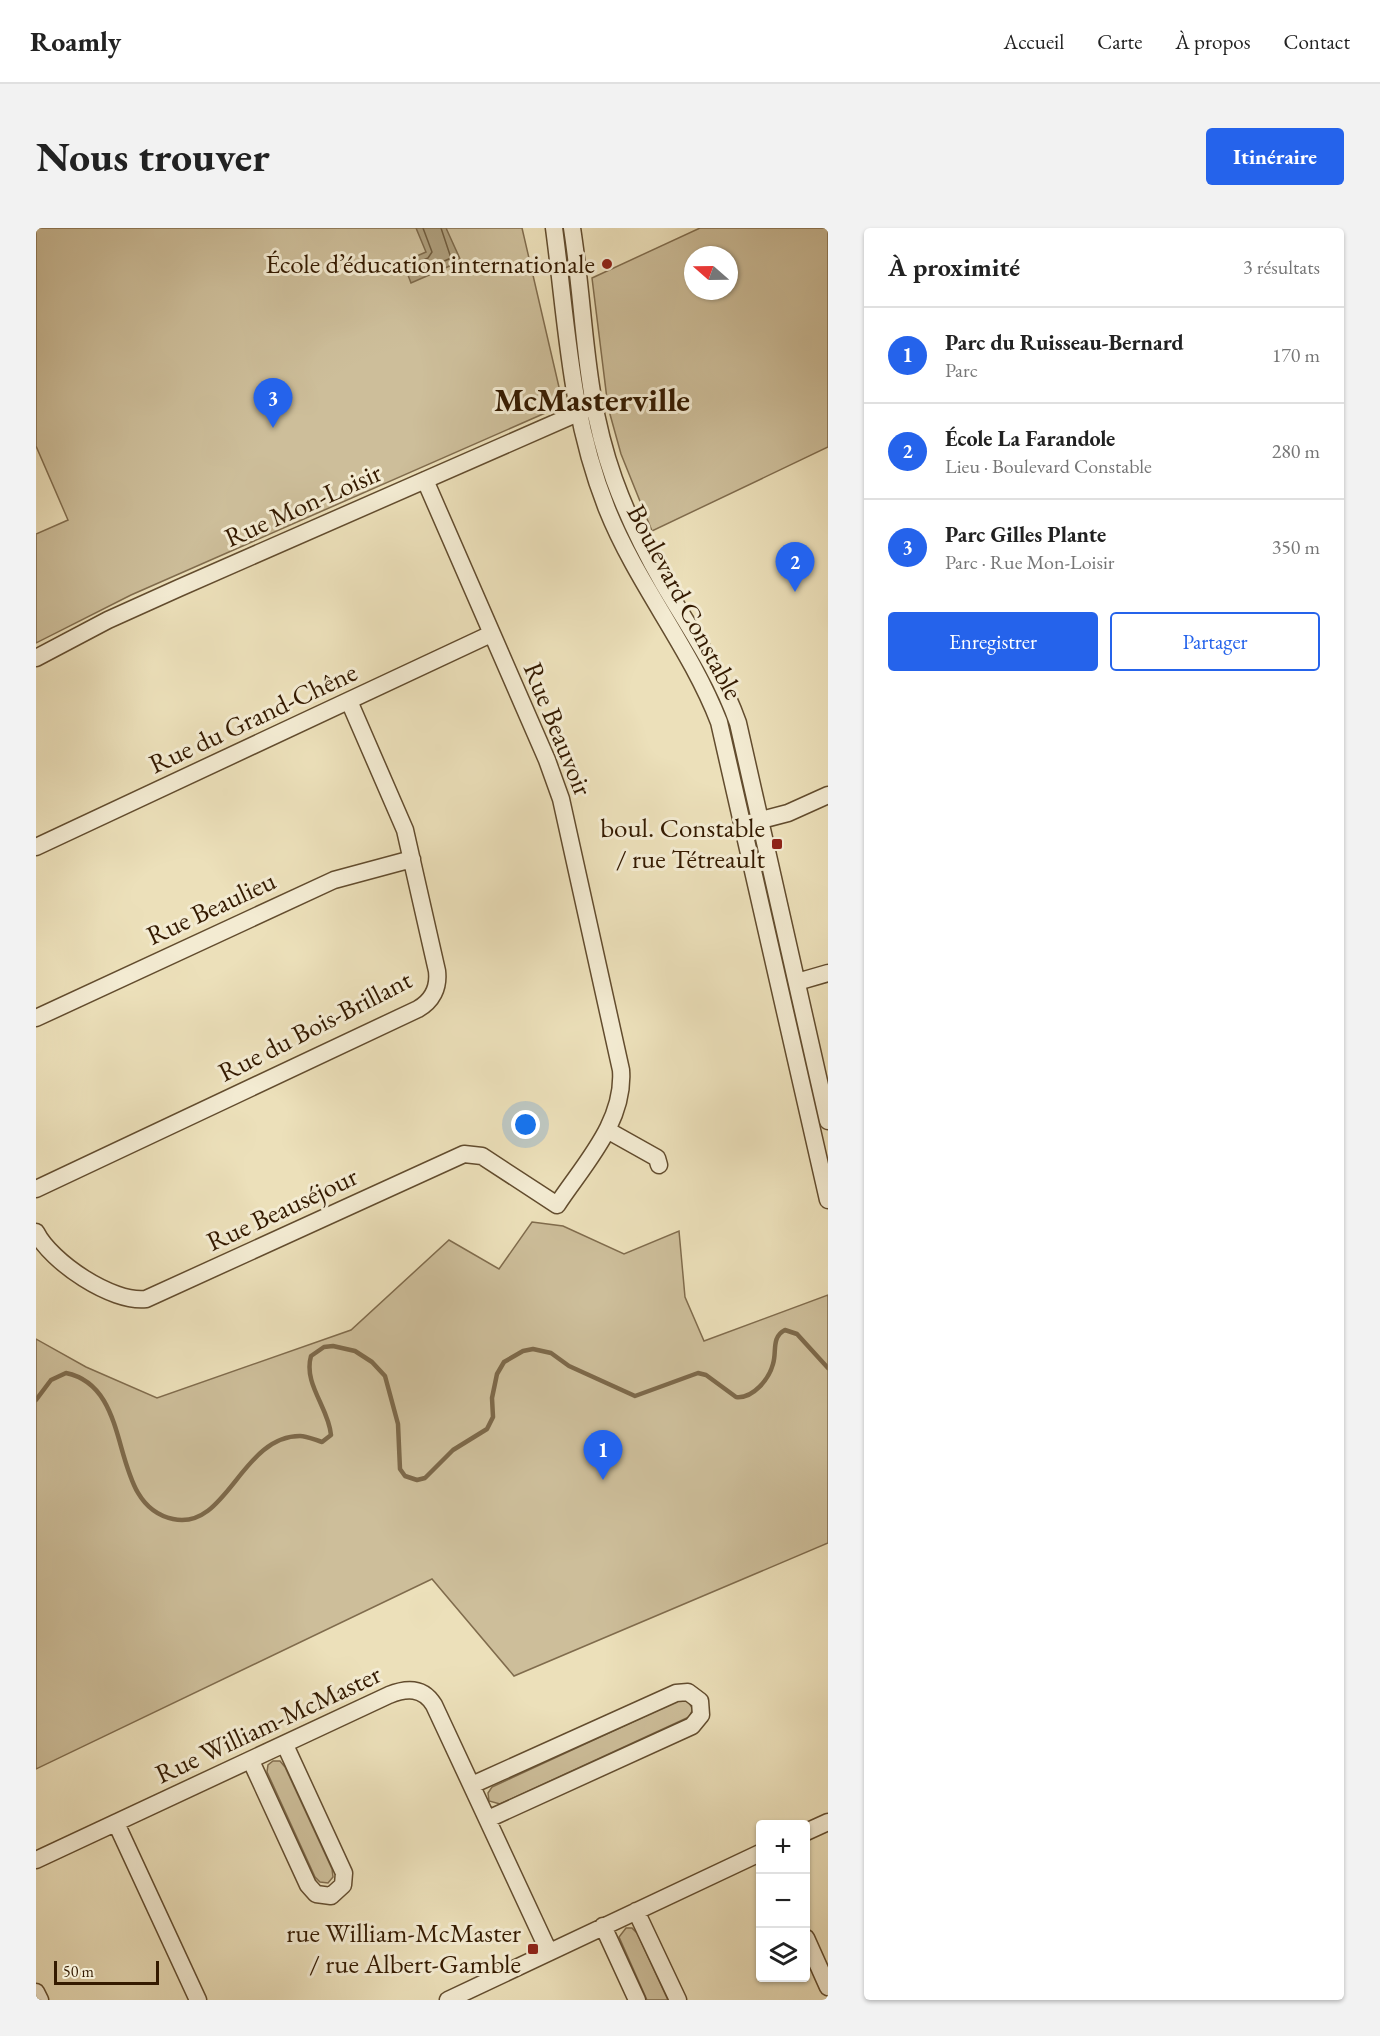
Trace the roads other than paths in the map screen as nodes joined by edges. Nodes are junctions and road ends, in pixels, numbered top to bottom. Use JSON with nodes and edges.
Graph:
{"nodes":[{"id":1,"x":554,"y":228,"type":"edge"},
{"id":2,"x":572,"y":228,"type":"edge"},
{"id":3,"x":578,"y":271,"type":"junction"},
{"id":4,"x":560,"y":273,"type":"junction"},
{"id":5,"x":585,"y":410,"type":"junction"},
{"id":6,"x":425,"y":480,"type":"junction"},
{"id":7,"x":491,"y":634,"type":"junction"},
{"id":8,"x":36,"y":657,"type":"edge"},
{"id":9,"x":349,"y":701,"type":"junction"},
{"id":10,"x":828,"y":795,"type":"edge"},
{"id":11,"x":761,"y":820,"type":"junction"},
{"id":12,"x":744,"y":824,"type":"junction"},
{"id":13,"x":36,"y":847,"type":"edge"},
{"id":14,"x":412,"y":859,"type":"junction"},
{"id":15,"x":828,"y":973,"type":"edge"},
{"id":16,"x":797,"y":982,"type":"junction"},
{"id":17,"x":36,"y":1018,"type":"edge"},
{"id":18,"x":828,"y":1121,"type":"edge"},
{"id":19,"x":607,"y":1130,"type":"junction"},
{"id":20,"x":822,"y":1145,"type":"edge"},
{"id":21,"x":659,"y":1166,"type":"dead end"},
{"id":22,"x":36,"y":1189,"type":"edge"},
{"id":23,"x":828,"y":1200,"type":"edge"},
{"id":24,"x":557,"y":1205,"type":"joint"},
{"id":25,"x":36,"y":1232,"type":"edge"},
{"id":26,"x":285,"y":1745,"type":"junction"},
{"id":27,"x":251,"y":1761,"type":"junction"},
{"id":28,"x":472,"y":1785,"type":"junction"},
{"id":29,"x":488,"y":1819,"type":"junction"},
{"id":30,"x":828,"y":1822,"type":"edge"},
{"id":31,"x":116,"y":1823,"type":"junction"},
{"id":32,"x":810,"y":1830,"type":"edge"},
{"id":33,"x":756,"y":1854,"type":"edge"},
{"id":34,"x":36,"y":1860,"type":"edge"},
{"id":35,"x":636,"y":1911,"type":"junction"},
{"id":36,"x":603,"y":1926,"type":"junction"},
{"id":37,"x":810,"y":1947,"type":"edge"},
{"id":38,"x":549,"y":1952,"type":"junction"},
{"id":39,"x":828,"y":1987,"type":"edge"},
{"id":40,"x":36,"y":1992,"type":"edge"},
{"id":41,"x":479,"y":1993,"type":"edge"},
{"id":42,"x":40,"y":2000,"type":"edge"},
{"id":43,"x":198,"y":2000,"type":"edge"},
{"id":44,"x":448,"y":2000,"type":"edge"},
{"id":45,"x":637,"y":2000,"type":"edge"},
{"id":46,"x":678,"y":2000,"type":"edge"}],
"edges":[{"from":1,"to":4,"type":"street","name":"Boulevard Constable"},
{"from":2,"to":3,"type":"street","name":"Boulevard Constable"},
{"from":3,"to":4,"type":"street"},
{"from":3,"to":5,"type":"street","name":"Boulevard Constable"},
{"from":4,"to":5,"type":"street","name":"Boulevard Constable"},
{"from":5,"to":6,"type":"street","name":"Rue Mon-Loisir"},
{"from":5,"to":11,"type":"street","name":"Boulevard Constable"},
{"from":5,"to":12,"type":"street","name":"Boulevard Constable"},
{"from":6,"to":7,"type":"street","name":"Rue Beauvoir"},
{"from":6,"to":8,"type":"street","name":"Rue Mon-Loisir"},
{"from":7,"to":9,"type":"street","name":"Rue du Grand-Chêne"},
{"from":7,"to":19,"type":"street","name":"Rue Beauvoir"},
{"from":9,"to":13,"type":"street","name":"Rue du Grand-Chêne"},
{"from":9,"to":14,"type":"street","name":"Rue du Bois-Brillant"},
{"from":10,"to":11,"type":"street"},
{"from":11,"to":12,"type":"street"},
{"from":11,"to":16,"type":"street","name":"Boulevard Constable"},
{"from":12,"to":20,"type":"street","name":"Boulevard Constable"},
{"from":14,"to":17,"type":"street","name":"Rue Beaulieu"},
{"from":14,"to":22,"type":"street","name":"Rue du Bois-Brillant"},
{"from":15,"to":16,"type":"street"},
{"from":16,"to":18,"type":"street","name":"Boulevard Constable"},
{"from":19,"to":21,"type":"street"},
{"from":19,"to":24,"type":"street","name":"Rue Beauvoir"},
{"from":20,"to":23,"type":"street","name":"Boulevard Constable"},
{"from":24,"to":25,"type":"street","name":"Rue Beauséjour"},
{"from":26,"to":27,"type":"street","name":"Rue William-McMaster"},
{"from":26,"to":27,"type":"street"},
{"from":26,"to":28,"type":"street","name":"Rue William-McMaster"},
{"from":27,"to":31,"type":"street","name":"Rue William-McMaster"},
{"from":28,"to":29,"type":"street","name":"Rue William-McMaster"},
{"from":28,"to":29,"type":"street"},
{"from":29,"to":38,"type":"street","name":"Rue William-McMaster"},
{"from":30,"to":32,"type":"street"},
{"from":31,"to":34,"type":"street","name":"Rue William-McMaster"},
{"from":31,"to":43,"type":"street"},
{"from":33,"to":35,"type":"street"},
{"from":35,"to":36,"type":"street"},
{"from":35,"to":46,"type":"street"},
{"from":36,"to":38,"type":"street"},
{"from":36,"to":45,"type":"street"},
{"from":37,"to":39,"type":"street"},
{"from":38,"to":41,"type":"street"},
{"from":40,"to":42,"type":"street"},
{"from":41,"to":44,"type":"street"}]}
